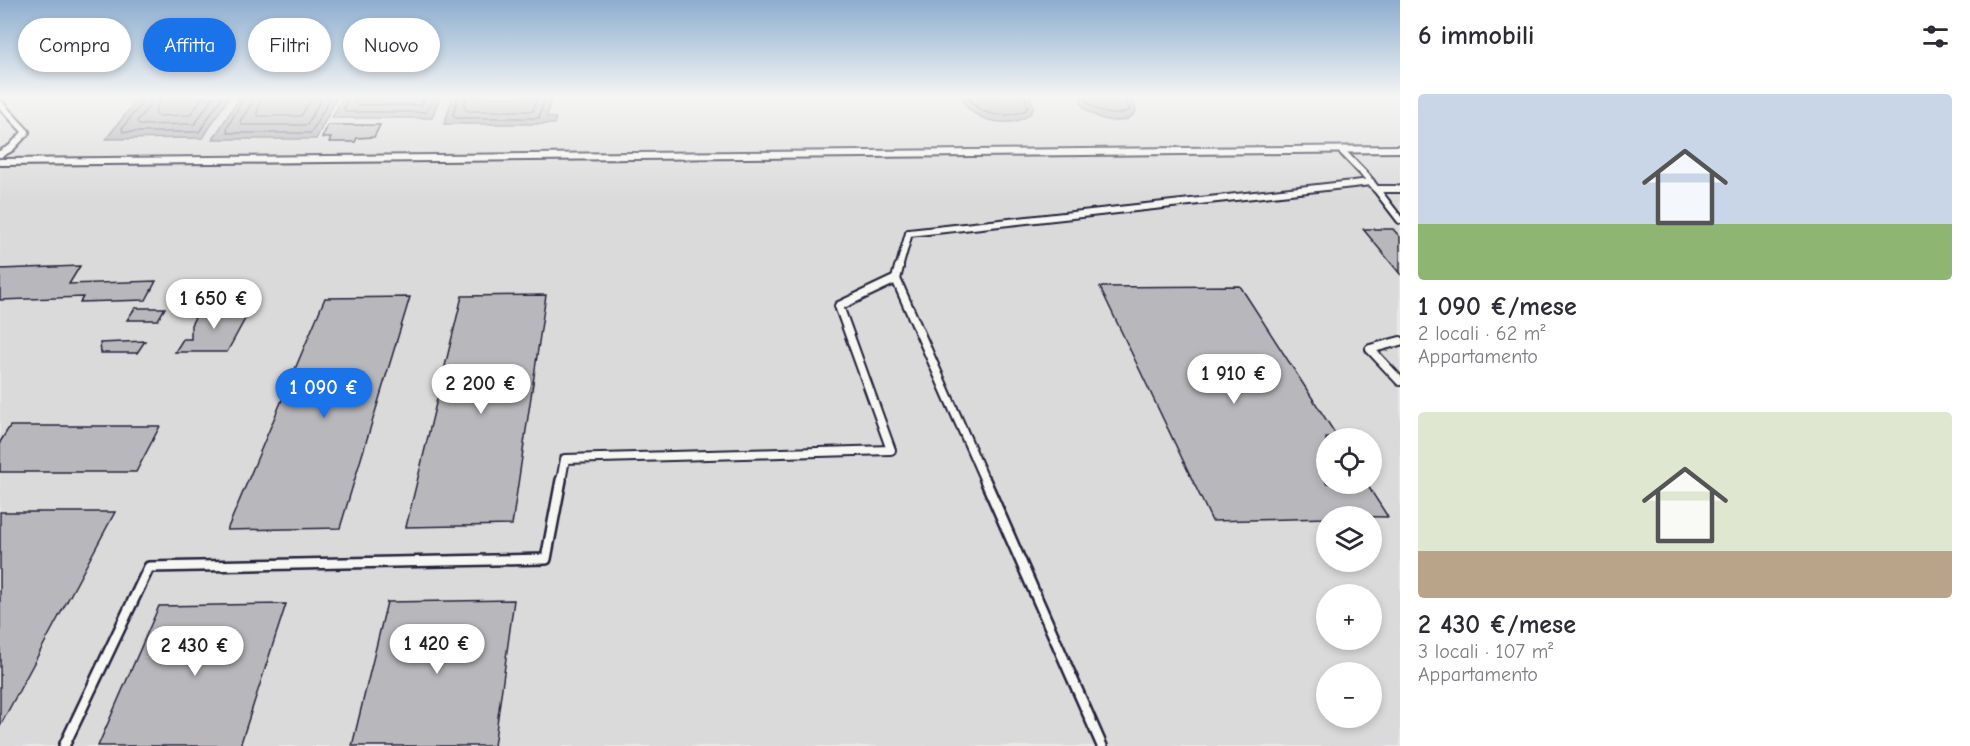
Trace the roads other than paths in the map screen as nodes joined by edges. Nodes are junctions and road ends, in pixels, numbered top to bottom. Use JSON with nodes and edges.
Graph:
{"nodes":[{"id":1,"x":26,"y":132,"type":"edge"},
{"id":2,"x":1400,"y":149,"type":"edge"},
{"id":3,"x":1341,"y":150,"type":"junction"},
{"id":4,"x":0,"y":154,"type":"edge"},
{"id":5,"x":0,"y":162,"type":"edge"},
{"id":6,"x":1371,"y":182,"type":"junction"},
{"id":7,"x":1376,"y":189,"type":"junction"},
{"id":8,"x":1400,"y":189,"type":"edge"},
{"id":9,"x":1400,"y":220,"type":"edge"},
{"id":10,"x":896,"y":279,"type":"junction"},
{"id":11,"x":1400,"y":341,"type":"edge"},
{"id":12,"x":1400,"y":381,"type":"edge"},
{"id":13,"x":64,"y":746,"type":"edge"},
{"id":14,"x":1102,"y":746,"type":"edge"}],
"edges":[{"from":1,"to":4,"type":"lane"},
{"from":2,"to":3,"type":"lane"},
{"from":3,"to":5,"type":"lane"},
{"from":3,"to":6,"type":"lane"},
{"from":6,"to":7,"type":"lane"},
{"from":6,"to":10,"type":"lane"},
{"from":7,"to":8,"type":"lane"},
{"from":7,"to":9,"type":"lane"},
{"from":10,"to":13,"type":"lane"},
{"from":10,"to":14,"type":"lane"},
{"from":11,"to":12,"type":"lane"}]}
